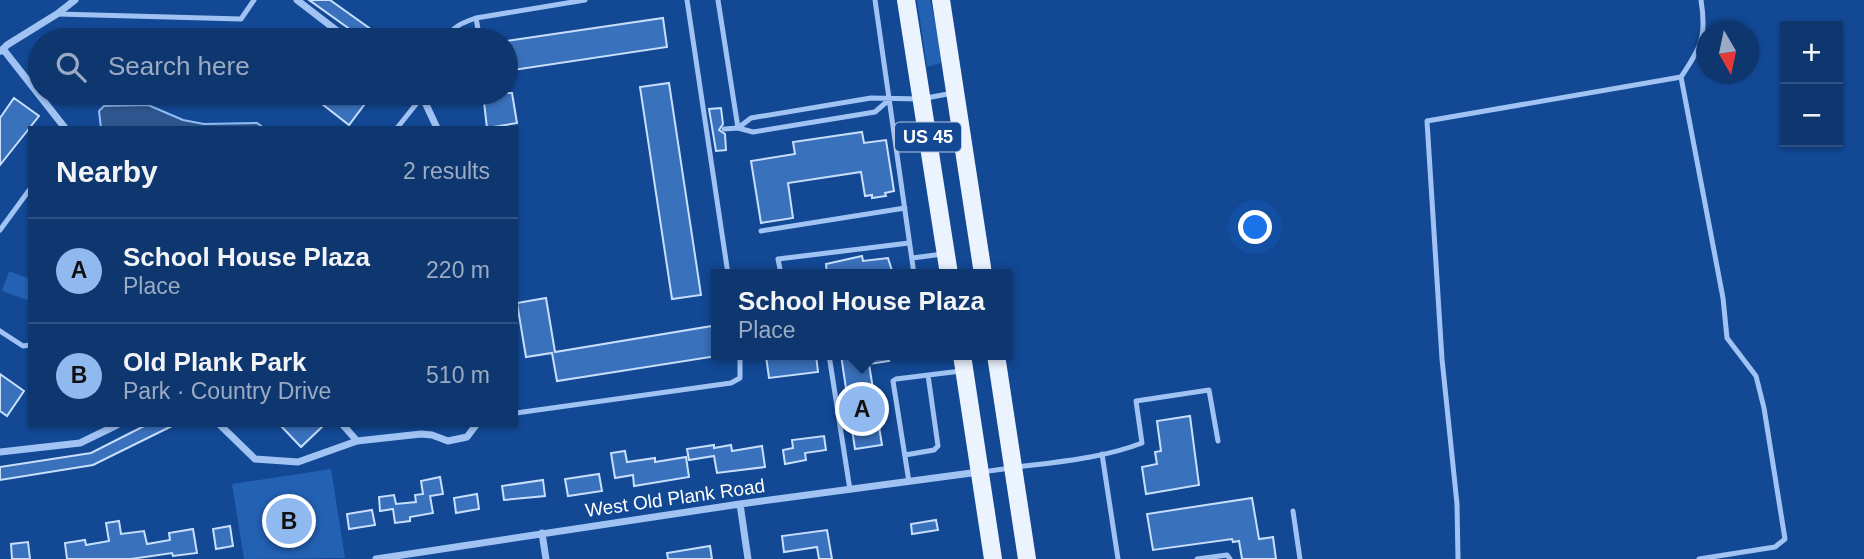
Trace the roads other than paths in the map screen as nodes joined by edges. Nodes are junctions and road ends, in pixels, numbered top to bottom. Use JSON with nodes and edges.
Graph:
{"nodes":[{"id":1,"x":75,"y":0,"type":"edge"},
{"id":2,"x":254,"y":0,"type":"edge"},
{"id":3,"x":297,"y":0,"type":"edge"},
{"id":4,"x":585,"y":0,"type":"edge"},
{"id":5,"x":687,"y":0,"type":"edge"},
{"id":6,"x":718,"y":0,"type":"edge"},
{"id":7,"x":875,"y":0,"type":"edge"},
{"id":8,"x":906,"y":0,"type":"edge"},
{"id":9,"x":941,"y":0,"type":"edge"},
{"id":10,"x":1701,"y":0,"type":"edge"},
{"id":11,"x":57,"y":14,"type":"junction"},
{"id":12,"x":476,"y":18,"type":"junction"},
{"id":13,"x":36,"y":28,"type":"edge"},
{"id":14,"x":333,"y":28,"type":"edge"},
{"id":15,"x":452,"y":28,"type":"edge"},
{"id":16,"x":478,"y":28,"type":"edge"},
{"id":17,"x":28,"y":33,"type":"edge"},
{"id":18,"x":1,"y":51,"type":"edge"},
{"id":19,"x":1681,"y":78,"type":"junction"},
{"id":20,"x":28,"y":83,"type":"edge"},
{"id":21,"x":955,"y":93,"type":"junction"},
{"id":22,"x":890,"y":99,"type":"junction"},
{"id":23,"x":922,"y":99,"type":"junction"},
{"id":24,"x":46,"y":105,"type":"edge"},
{"id":25,"x":414,"y":105,"type":"edge"},
{"id":26,"x":427,"y":105,"type":"edge"},
{"id":27,"x":806,"y":109,"type":"junction"},
{"id":28,"x":808,"y":123,"type":"junction"},
{"id":29,"x":63,"y":126,"type":"edge"},
{"id":30,"x":398,"y":126,"type":"edge"},
{"id":31,"x":436,"y":126,"type":"edge"},
{"id":32,"x":737,"y":128,"type":"junction"},
{"id":33,"x":724,"y":130,"type":"dead end"},
{"id":34,"x":28,"y":192,"type":"edge"},
{"id":35,"x":905,"y":208,"type":"junction"},
{"id":36,"x":0,"y":230,"type":"edge"},
{"id":37,"x":761,"y":231,"type":"dead end"},
{"id":38,"x":909,"y":243,"type":"junction"},
{"id":39,"x":946,"y":253,"type":"junction"},
{"id":40,"x":912,"y":258,"type":"junction"},
{"id":41,"x":727,"y":269,"type":"edge"},
{"id":42,"x":779,"y":269,"type":"edge"},
{"id":43,"x":913,"y":269,"type":"edge"},
{"id":44,"x":948,"y":269,"type":"edge"},
{"id":45,"x":982,"y":269,"type":"edge"},
{"id":46,"x":0,"y":331,"type":"edge"},
{"id":47,"x":28,"y":345,"type":"edge"},
{"id":48,"x":740,"y":360,"type":"edge"},
{"id":49,"x":829,"y":360,"type":"edge"},
{"id":50,"x":997,"y":360,"type":"edge"},
{"id":51,"x":963,"y":363,"type":"edge"},
{"id":52,"x":928,"y":375,"type":"junction"},
{"id":53,"x":518,"y":413,"type":"edge"},
{"id":54,"x":113,"y":427,"type":"edge"},
{"id":55,"x":222,"y":427,"type":"edge"},
{"id":56,"x":345,"y":427,"type":"edge"},
{"id":57,"x":434,"y":427,"type":"edge"},
{"id":58,"x":474,"y":427,"type":"edge"},
{"id":59,"x":432,"y":435,"type":"junction"},
{"id":60,"x":357,"y":441,"type":"junction"},
{"id":61,"x":1218,"y":441,"type":"dead end"},
{"id":62,"x":0,"y":452,"type":"edge"},
{"id":63,"x":1102,"y":454,"type":"junction"},
{"id":64,"x":905,"y":455,"type":"junction"},
{"id":65,"x":1013,"y":467,"type":"junction"},
{"id":66,"x":980,"y":472,"type":"junction"},
{"id":67,"x":909,"y":482,"type":"junction"},
{"id":68,"x":850,"y":490,"type":"junction"},
{"id":69,"x":740,"y":504,"type":"junction"},
{"id":70,"x":1293,"y":511,"type":"dead end"},
{"id":71,"x":542,"y":533,"type":"junction"},
{"id":72,"x":376,"y":559,"type":"edge"},
{"id":73,"x":546,"y":559,"type":"edge"},
{"id":74,"x":748,"y":559,"type":"edge"},
{"id":75,"x":993,"y":559,"type":"edge"},
{"id":76,"x":1027,"y":559,"type":"edge"},
{"id":77,"x":1118,"y":559,"type":"edge"},
{"id":78,"x":1197,"y":559,"type":"edge"},
{"id":79,"x":1230,"y":559,"type":"edge"},
{"id":80,"x":1300,"y":559,"type":"edge"},
{"id":81,"x":1458,"y":559,"type":"edge"},
{"id":82,"x":1699,"y":559,"type":"edge"}],
"edges":[{"from":1,"to":11,"type":"street"},
{"from":2,"to":11,"type":"lane"},
{"from":3,"to":14,"type":"street"},
{"from":4,"to":12,"type":"lane"},
{"from":5,"to":41,"type":"lane"},
{"from":6,"to":32,"type":"lane"},
{"from":7,"to":22,"type":"lane"},
{"from":8,"to":23,"type":"main road","number":"US 45"},
{"from":9,"to":21,"type":"main road","number":"US 45"},
{"from":10,"to":19,"type":"lane"},
{"from":11,"to":13,"type":"street"},
{"from":12,"to":15,"type":"lane"},
{"from":12,"to":16,"type":"lane"},
{"from":17,"to":18,"type":"street"},
{"from":18,"to":20,"type":"street"},
{"from":19,"to":81,"type":"lane"},
{"from":19,"to":82,"type":"lane"},
{"from":21,"to":23,"type":"lane"},
{"from":21,"to":45,"type":"main road","number":"US 45"},
{"from":22,"to":23,"type":"lane"},
{"from":22,"to":27,"type":"lane"},
{"from":22,"to":28,"type":"lane"},
{"from":22,"to":35,"type":"lane"},
{"from":23,"to":39,"type":"main road","number":"US 45"},
{"from":24,"to":29,"type":"street"},
{"from":25,"to":30,"type":"lane"},
{"from":26,"to":31,"type":"street"},
{"from":27,"to":28,"type":"lane"},
{"from":27,"to":32,"type":"lane"},
{"from":28,"to":32,"type":"lane"},
{"from":32,"to":33,"type":"lane"},
{"from":34,"to":36,"type":"lane"},
{"from":35,"to":37,"type":"lane"},
{"from":35,"to":38,"type":"lane"},
{"from":38,"to":40,"type":"lane"},
{"from":38,"to":42,"type":"lane"},
{"from":39,"to":40,"type":"lane"},
{"from":39,"to":44,"type":"main road","number":"US 45"},
{"from":40,"to":43,"type":"lane"},
{"from":46,"to":47,"type":"lane"},
{"from":48,"to":53,"type":"lane"},
{"from":49,"to":68,"type":"lane"},
{"from":50,"to":65,"type":"main road"},
{"from":51,"to":52,"type":"lane"},
{"from":51,"to":66,"type":"main road"},
{"from":52,"to":64,"type":"lane"},
{"from":52,"to":64,"type":"lane"},
{"from":54,"to":62,"type":"street"},
{"from":55,"to":60,"type":"street"},
{"from":56,"to":60,"type":"street"},
{"from":57,"to":59,"type":"lane"},
{"from":58,"to":59,"type":"street"},
{"from":59,"to":60,"type":"street"},
{"from":61,"to":63,"type":"lane"},
{"from":63,"to":65,"type":"lane"},
{"from":63,"to":77,"type":"lane"},
{"from":64,"to":67,"type":"lane"},
{"from":65,"to":66,"type":"lane"},
{"from":65,"to":76,"type":"main road"},
{"from":66,"to":67,"type":"street","name":"West Old Plank Road"},
{"from":66,"to":75,"type":"main road"},
{"from":67,"to":68,"type":"street","name":"West Old Plank Road"},
{"from":68,"to":69,"type":"street","name":"West Old Plank Road"},
{"from":69,"to":71,"type":"street","name":"West Old Plank Road"},
{"from":69,"to":74,"type":"street"},
{"from":70,"to":80,"type":"lane"},
{"from":71,"to":72,"type":"street","name":"West Old Plank Road"},
{"from":71,"to":73,"type":"street"},
{"from":78,"to":79,"type":"lane"}]}
